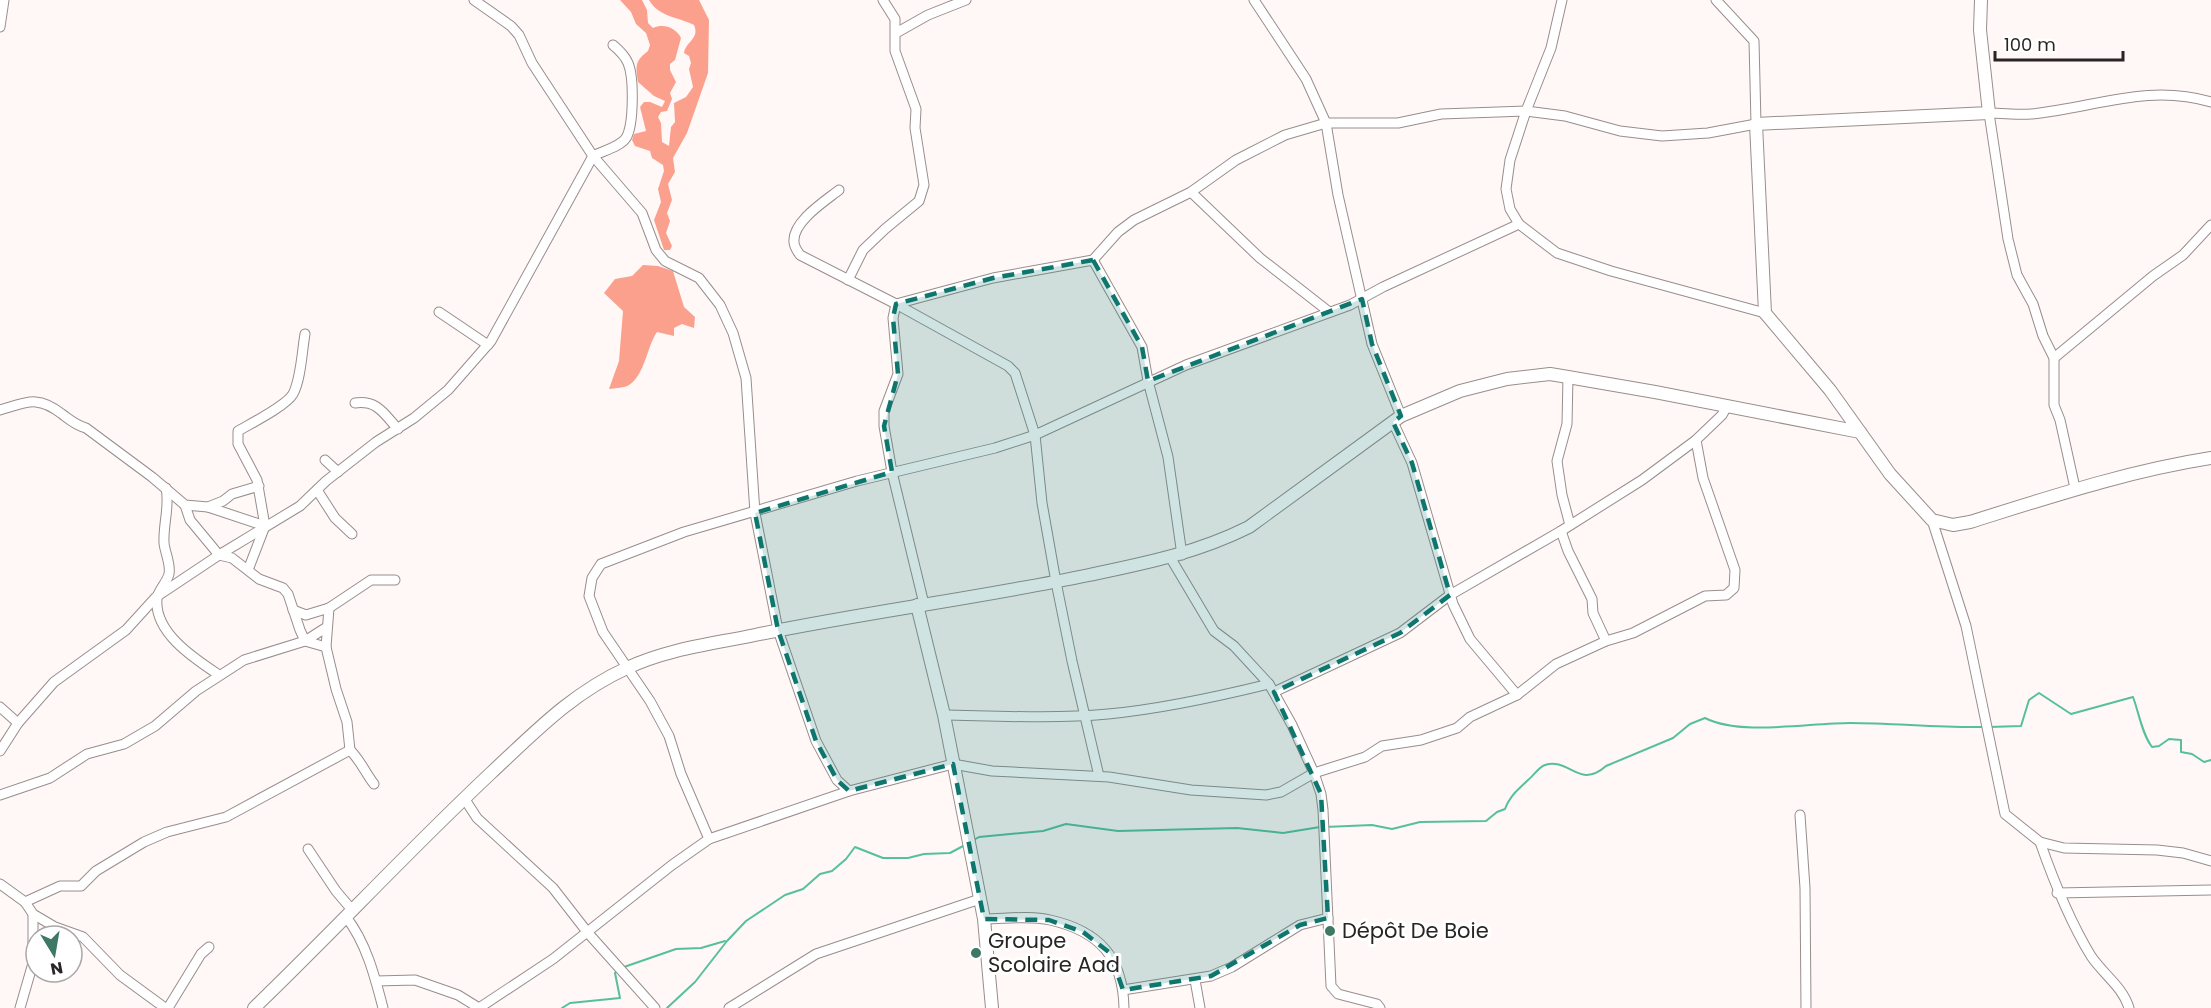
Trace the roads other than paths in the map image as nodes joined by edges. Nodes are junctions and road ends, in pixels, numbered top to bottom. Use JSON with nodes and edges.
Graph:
{"nodes":[{"id":1,"x":4,"y":0,"type":"edge"},
{"id":2,"x":474,"y":0,"type":"edge"},
{"id":3,"x":883,"y":0,"type":"edge"},
{"id":4,"x":966,"y":0,"type":"edge"},
{"id":5,"x":1254,"y":0,"type":"edge"},
{"id":6,"x":1562,"y":0,"type":"edge"},
{"id":7,"x":1716,"y":0,"type":"edge"},
{"id":8,"x":1981,"y":0,"type":"edge"},
{"id":9,"x":0,"y":27,"type":"edge"},
{"id":10,"x":896,"y":33,"type":"junction"},
{"id":11,"x":613,"y":45,"type":"dead end"},
{"id":12,"x":2211,"y":102,"type":"edge"},
{"id":13,"x":1526,"y":111,"type":"junction"},
{"id":14,"x":1989,"y":113,"type":"junction"},
{"id":15,"x":1326,"y":123,"type":"junction"},
{"id":16,"x":1756,"y":124,"type":"junction"},
{"id":17,"x":593,"y":156,"type":"junction"},
{"id":18,"x":839,"y":190,"type":"dead end"},
{"id":19,"x":1191,"y":192,"type":"junction"},
{"id":20,"x":1520,"y":224,"type":"junction"},
{"id":21,"x":2211,"y":225,"type":"edge"},
{"id":22,"x":1092,"y":260,"type":"junction"},
{"id":23,"x":848,"y":280,"type":"junction"},
{"id":24,"x":1362,"y":299,"type":"junction"},
{"id":25,"x":896,"y":304,"type":"junction"},
{"id":26,"x":439,"y":312,"type":"dead end"},
{"id":27,"x":1328,"y":312,"type":"junction"},
{"id":28,"x":1765,"y":313,"type":"junction"},
{"id":29,"x":305,"y":334,"type":"dead end"},
{"id":30,"x":488,"y":345,"type":"junction"},
{"id":31,"x":2054,"y":358,"type":"junction"},
{"id":32,"x":1568,"y":376,"type":"junction"},
{"id":33,"x":1148,"y":381,"type":"junction"},
{"id":34,"x":355,"y":403,"type":"dead end"},
{"id":35,"x":1727,"y":406,"type":"junction"},
{"id":36,"x":0,"y":410,"type":"edge"},
{"id":37,"x":1397,"y":419,"type":"junction"},
{"id":38,"x":398,"y":429,"type":"junction"},
{"id":39,"x":1860,"y":432,"type":"junction"},
{"id":40,"x":1035,"y":435,"type":"junction"},
{"id":41,"x":1696,"y":440,"type":"junction"},
{"id":42,"x":2211,"y":458,"type":"edge"},
{"id":43,"x":325,"y":460,"type":"dead end"},
{"id":44,"x":338,"y":471,"type":"junction"},
{"id":45,"x":892,"y":472,"type":"junction"},
{"id":46,"x":259,"y":486,"type":"junction"},
{"id":47,"x":166,"y":488,"type":"junction"},
{"id":48,"x":2075,"y":488,"type":"junction"},
{"id":49,"x":317,"y":490,"type":"junction"},
{"id":50,"x":185,"y":505,"type":"junction"},
{"id":51,"x":208,"y":507,"type":"junction"},
{"id":52,"x":755,"y":513,"type":"junction"},
{"id":53,"x":1932,"y":520,"type":"junction"},
{"id":54,"x":265,"y":526,"type":"junction"},
{"id":55,"x":1566,"y":528,"type":"junction"},
{"id":56,"x":352,"y":534,"type":"dead end"},
{"id":57,"x":219,"y":555,"type":"junction"},
{"id":58,"x":1176,"y":556,"type":"junction"},
{"id":59,"x":248,"y":570,"type":"junction"},
{"id":60,"x":395,"y":580,"type":"dead end"},
{"id":61,"x":1056,"y":582,"type":"junction"},
{"id":62,"x":1450,"y":595,"type":"junction"},
{"id":63,"x":156,"y":597,"type":"junction"},
{"id":64,"x":921,"y":605,"type":"junction"},
{"id":65,"x":329,"y":608,"type":"junction"},
{"id":66,"x":293,"y":610,"type":"junction"},
{"id":67,"x":327,"y":627,"type":"junction"},
{"id":68,"x":778,"y":630,"type":"junction"},
{"id":69,"x":305,"y":641,"type":"junction"},
{"id":70,"x":1606,"y":641,"type":"junction"},
{"id":71,"x":326,"y":647,"type":"junction"},
{"id":72,"x":628,"y":667,"type":"junction"},
{"id":73,"x":219,"y":675,"type":"junction"},
{"id":74,"x":1272,"y":688,"type":"junction"},
{"id":75,"x":1517,"y":695,"type":"junction"},
{"id":76,"x":0,"y":706,"type":"edge"},
{"id":77,"x":944,"y":715,"type":"junction"},
{"id":78,"x":1085,"y":716,"type":"junction"},
{"id":79,"x":18,"y":723,"type":"junction"},
{"id":80,"x":350,"y":750,"type":"junction"},
{"id":81,"x":0,"y":751,"type":"edge"},
{"id":82,"x":953,"y":764,"type":"junction"},
{"id":83,"x":1314,"y":773,"type":"junction"},
{"id":84,"x":1100,"y":776,"type":"junction"},
{"id":85,"x":374,"y":784,"type":"dead end"},
{"id":86,"x":849,"y":790,"type":"junction"},
{"id":87,"x":0,"y":795,"type":"edge"},
{"id":88,"x":464,"y":798,"type":"junction"},
{"id":89,"x":1800,"y":815,"type":"dead end"},
{"id":90,"x":709,"y":839,"type":"junction"},
{"id":91,"x":2040,"y":842,"type":"junction"},
{"id":92,"x":308,"y":849,"type":"dead end"},
{"id":93,"x":2211,"y":861,"type":"edge"},
{"id":94,"x":0,"y":884,"type":"edge"},
{"id":95,"x":2211,"y":890,"type":"edge"},
{"id":96,"x":2057,"y":893,"type":"junction"},
{"id":97,"x":979,"y":894,"type":"junction"},
{"id":98,"x":25,"y":902,"type":"junction"},
{"id":99,"x":33,"y":914,"type":"junction"},
{"id":100,"x":349,"y":914,"type":"junction"},
{"id":101,"x":1328,"y":918,"type":"junction"},
{"id":102,"x":984,"y":919,"type":"junction"},
{"id":103,"x":588,"y":933,"type":"junction"},
{"id":104,"x":209,"y":947,"type":"dead end"},
{"id":105,"x":1195,"y":980,"type":"junction"},
{"id":106,"x":376,"y":981,"type":"junction"},
{"id":107,"x":1123,"y":990,"type":"junction"},
{"id":108,"x":20,"y":1008,"type":"edge"},
{"id":109,"x":166,"y":1008,"type":"edge"},
{"id":110,"x":254,"y":1008,"type":"edge"},
{"id":111,"x":383,"y":1008,"type":"edge"},
{"id":112,"x":479,"y":1008,"type":"edge"},
{"id":113,"x":655,"y":1008,"type":"edge"},
{"id":114,"x":729,"y":1008,"type":"edge"},
{"id":115,"x":992,"y":1008,"type":"edge"},
{"id":116,"x":1124,"y":1008,"type":"edge"},
{"id":117,"x":1200,"y":1008,"type":"edge"},
{"id":118,"x":1380,"y":1008,"type":"edge"},
{"id":119,"x":1806,"y":1008,"type":"edge"},
{"id":120,"x":2129,"y":1008,"type":"edge"}],
"edges":[{"from":1,"to":9,"type":"street"},
{"from":2,"to":17,"type":"street"},
{"from":3,"to":10,"type":"street"},
{"from":4,"to":10,"type":"street"},
{"from":5,"to":15,"type":"street"},
{"from":6,"to":13,"type":"street"},
{"from":7,"to":16,"type":"street"},
{"from":8,"to":14,"type":"street"},
{"from":10,"to":23,"type":"street"},
{"from":11,"to":17,"type":"street"},
{"from":12,"to":14,"type":"street"},
{"from":13,"to":15,"type":"street"},
{"from":13,"to":16,"type":"street"},
{"from":13,"to":20,"type":"street"},
{"from":14,"to":16,"type":"street"},
{"from":14,"to":31,"type":"street"},
{"from":15,"to":19,"type":"street"},
{"from":15,"to":24,"type":"street"},
{"from":16,"to":28,"type":"street"},
{"from":17,"to":30,"type":"street"},
{"from":17,"to":52,"type":"street"},
{"from":18,"to":23,"type":"street"},
{"from":19,"to":22,"type":"street"},
{"from":19,"to":27,"type":"street"},
{"from":20,"to":24,"type":"street"},
{"from":20,"to":28,"type":"street"},
{"from":21,"to":31,"type":"street"},
{"from":22,"to":25,"type":"street"},
{"from":22,"to":33,"type":"street"},
{"from":23,"to":25,"type":"street"},
{"from":24,"to":27,"type":"street"},
{"from":24,"to":37,"type":"street"},
{"from":25,"to":40,"type":"street"},
{"from":25,"to":45,"type":"street"},
{"from":26,"to":30,"type":"street"},
{"from":27,"to":33,"type":"street"},
{"from":28,"to":39,"type":"street"},
{"from":29,"to":46,"type":"street"},
{"from":30,"to":38,"type":"street"},
{"from":31,"to":48,"type":"street"},
{"from":32,"to":35,"type":"street"},
{"from":32,"to":37,"type":"street"},
{"from":32,"to":55,"type":"street"},
{"from":33,"to":40,"type":"street"},
{"from":33,"to":58,"type":"street"},
{"from":34,"to":38,"type":"street"},
{"from":35,"to":39,"type":"street"},
{"from":35,"to":41,"type":"street"},
{"from":36,"to":47,"type":"street"},
{"from":37,"to":58,"type":"street"},
{"from":37,"to":62,"type":"street"},
{"from":38,"to":44,"type":"street"},
{"from":39,"to":53,"type":"street"},
{"from":40,"to":45,"type":"street"},
{"from":40,"to":61,"type":"street"},
{"from":41,"to":55,"type":"street"},
{"from":41,"to":70,"type":"street"},
{"from":42,"to":48,"type":"street"},
{"from":43,"to":44,"type":"street"},
{"from":44,"to":49,"type":"street"},
{"from":45,"to":52,"type":"street"},
{"from":45,"to":64,"type":"street"},
{"from":46,"to":51,"type":"street"},
{"from":46,"to":54,"type":"street"},
{"from":47,"to":50,"type":"street"},
{"from":47,"to":63,"type":"street"},
{"from":48,"to":53,"type":"street"},
{"from":49,"to":54,"type":"street"},
{"from":49,"to":56,"type":"street"},
{"from":50,"to":51,"type":"street"},
{"from":50,"to":57,"type":"street"},
{"from":51,"to":54,"type":"street"},
{"from":52,"to":68,"type":"street"},
{"from":52,"to":72,"type":"street"},
{"from":53,"to":91,"type":"street"},
{"from":54,"to":57,"type":"street"},
{"from":54,"to":59,"type":"street"},
{"from":55,"to":62,"type":"street"},
{"from":55,"to":70,"type":"street"},
{"from":57,"to":59,"type":"street"},
{"from":57,"to":63,"type":"street"},
{"from":58,"to":61,"type":"street"},
{"from":58,"to":74,"type":"street"},
{"from":59,"to":66,"type":"street"},
{"from":60,"to":65,"type":"street"},
{"from":61,"to":64,"type":"street"},
{"from":61,"to":78,"type":"street"},
{"from":62,"to":74,"type":"street"},
{"from":62,"to":75,"type":"street"},
{"from":63,"to":73,"type":"street"},
{"from":63,"to":79,"type":"street"},
{"from":64,"to":68,"type":"street"},
{"from":64,"to":77,"type":"street"},
{"from":65,"to":66,"type":"street"},
{"from":65,"to":67,"type":"street"},
{"from":66,"to":69,"type":"street"},
{"from":67,"to":69,"type":"street"},
{"from":67,"to":71,"type":"street"},
{"from":68,"to":72,"type":"street"},
{"from":68,"to":86,"type":"street"},
{"from":69,"to":71,"type":"street"},
{"from":69,"to":73,"type":"street"},
{"from":70,"to":75,"type":"street"},
{"from":71,"to":80,"type":"street"},
{"from":72,"to":88,"type":"street"},
{"from":72,"to":90,"type":"street"},
{"from":73,"to":87,"type":"street"},
{"from":74,"to":78,"type":"street"},
{"from":74,"to":83,"type":"street"},
{"from":75,"to":83,"type":"street"},
{"from":76,"to":79,"type":"street"},
{"from":77,"to":78,"type":"street"},
{"from":77,"to":82,"type":"street"},
{"from":78,"to":84,"type":"street"},
{"from":79,"to":81,"type":"street"},
{"from":80,"to":85,"type":"street"},
{"from":80,"to":98,"type":"street"},
{"from":82,"to":84,"type":"street"},
{"from":82,"to":86,"type":"street"},
{"from":82,"to":97,"type":"street"},
{"from":83,"to":84,"type":"street"},
{"from":83,"to":101,"type":"street"},
{"from":86,"to":90,"type":"street"},
{"from":88,"to":100,"type":"street"},
{"from":88,"to":103,"type":"street"},
{"from":89,"to":119,"type":"street"},
{"from":90,"to":103,"type":"street"},
{"from":91,"to":93,"type":"street"},
{"from":91,"to":96,"type":"street"},
{"from":92,"to":100,"type":"street"},
{"from":94,"to":98,"type":"street"},
{"from":95,"to":96,"type":"street"},
{"from":96,"to":120,"type":"street"},
{"from":97,"to":102,"type":"street"},
{"from":97,"to":114,"type":"street"},
{"from":98,"to":99,"type":"street"},
{"from":99,"to":108,"type":"street"},
{"from":99,"to":109,"type":"street"},
{"from":100,"to":106,"type":"street"},
{"from":100,"to":110,"type":"street"},
{"from":101,"to":105,"type":"street"},
{"from":101,"to":118,"type":"street"},
{"from":102,"to":107,"type":"street"},
{"from":102,"to":115,"type":"street"},
{"from":103,"to":112,"type":"street"},
{"from":103,"to":113,"type":"street"},
{"from":104,"to":109,"type":"street"},
{"from":105,"to":107,"type":"street"},
{"from":105,"to":117,"type":"street"},
{"from":106,"to":111,"type":"street"},
{"from":106,"to":112,"type":"street"},
{"from":107,"to":116,"type":"street"}]}
